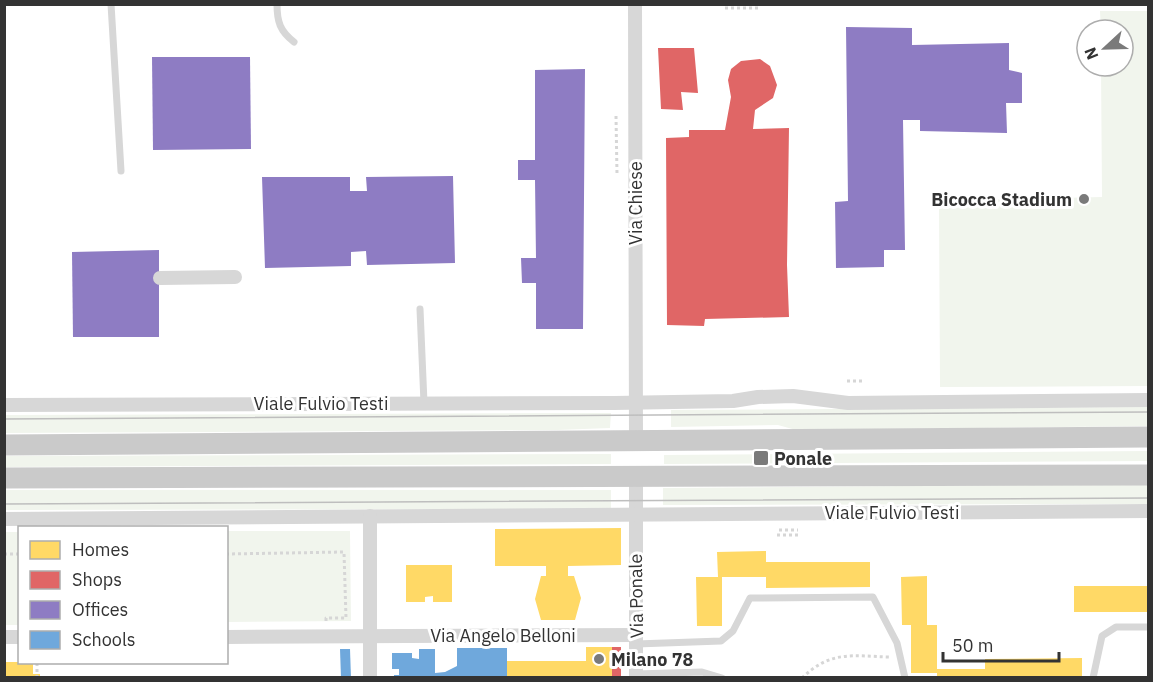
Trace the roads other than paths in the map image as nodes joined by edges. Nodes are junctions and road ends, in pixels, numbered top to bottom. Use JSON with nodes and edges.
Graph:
{"nodes":[{"id":1,"x":111,"y":4,"type":"edge"},
{"id":2,"x":277,"y":4,"type":"edge"},
{"id":3,"x":634,"y":4,"type":"edge"},
{"id":4,"x":294,"y":42,"type":"dead end"},
{"id":5,"x":121,"y":171,"type":"dead end"},
{"id":6,"x":236,"y":277,"type":"dead end"},
{"id":7,"x":160,"y":278,"type":"dead end"},
{"id":8,"x":420,"y":309,"type":"dead end"},
{"id":9,"x":1149,"y":400,"type":"edge"},
{"id":10,"x":637,"y":402,"type":"junction"},
{"id":11,"x":424,"y":403,"type":"junction"},
{"id":12,"x":4,"y":405,"type":"edge"},
{"id":13,"x":1149,"y":437,"type":"edge"},
{"id":14,"x":636,"y":442,"type":"junction"},
{"id":15,"x":4,"y":445,"type":"edge"},
{"id":16,"x":1149,"y":475,"type":"edge"},
{"id":17,"x":636,"y":476,"type":"junction"},
{"id":18,"x":4,"y":478,"type":"edge"},
{"id":19,"x":1149,"y":511,"type":"edge"},
{"id":20,"x":636,"y":514,"type":"junction"},
{"id":21,"x":370,"y":516,"type":"junction"},
{"id":22,"x":4,"y":519,"type":"edge"},
{"id":23,"x":1149,"y":627,"type":"edge"},
{"id":24,"x":369,"y":636,"type":"junction"},
{"id":25,"x":228,"y":637,"type":"edge"},
{"id":26,"x":636,"y":640,"type":"junction"},
{"id":27,"x":636,"y":676,"type":"edge"},
{"id":28,"x":370,"y":678,"type":"edge"},
{"id":29,"x":722,"y":678,"type":"edge"},
{"id":30,"x":905,"y":678,"type":"edge"},
{"id":31,"x":1093,"y":678,"type":"edge"}],
"edges":[{"from":1,"to":5,"type":"lane"},
{"from":2,"to":4,"type":"lane"},
{"from":3,"to":10,"type":"street","name":"Via Chiese"},
{"from":6,"to":7,"type":"street"},
{"from":8,"to":11,"type":"lane"},
{"from":9,"to":10,"type":"street","name":"Viale Fulvio Testi"},
{"from":10,"to":11,"type":"street","name":"Viale Fulvio Testi"},
{"from":10,"to":14,"type":"street"},
{"from":11,"to":12,"type":"street","name":"Viale Fulvio Testi"},
{"from":13,"to":14,"type":"main road"},
{"from":14,"to":15,"type":"main road"},
{"from":14,"to":17,"type":"main road"},
{"from":16,"to":17,"type":"main road","name":"Viale Fulvio Testi"},
{"from":17,"to":18,"type":"main road","name":"Viale Fulvio Testi"},
{"from":17,"to":20,"type":"street"},
{"from":19,"to":20,"type":"street","name":"Viale Fulvio Testi"},
{"from":20,"to":21,"type":"street","name":"Viale Fulvio Testi"},
{"from":20,"to":26,"type":"street","name":"Via Ponale"},
{"from":21,"to":22,"type":"street","name":"Viale Fulvio Testi"},
{"from":21,"to":24,"type":"street"},
{"from":23,"to":31,"type":"lane"},
{"from":24,"to":25,"type":"street","name":"Via Angelo Belloni"},
{"from":24,"to":26,"type":"street","name":"Via Angelo Belloni"},
{"from":24,"to":28,"type":"street"},
{"from":26,"to":27,"type":"street","name":"Via Ponale"},
{"from":26,"to":30,"type":"lane"},
{"from":27,"to":29,"type":"lane"}]}
